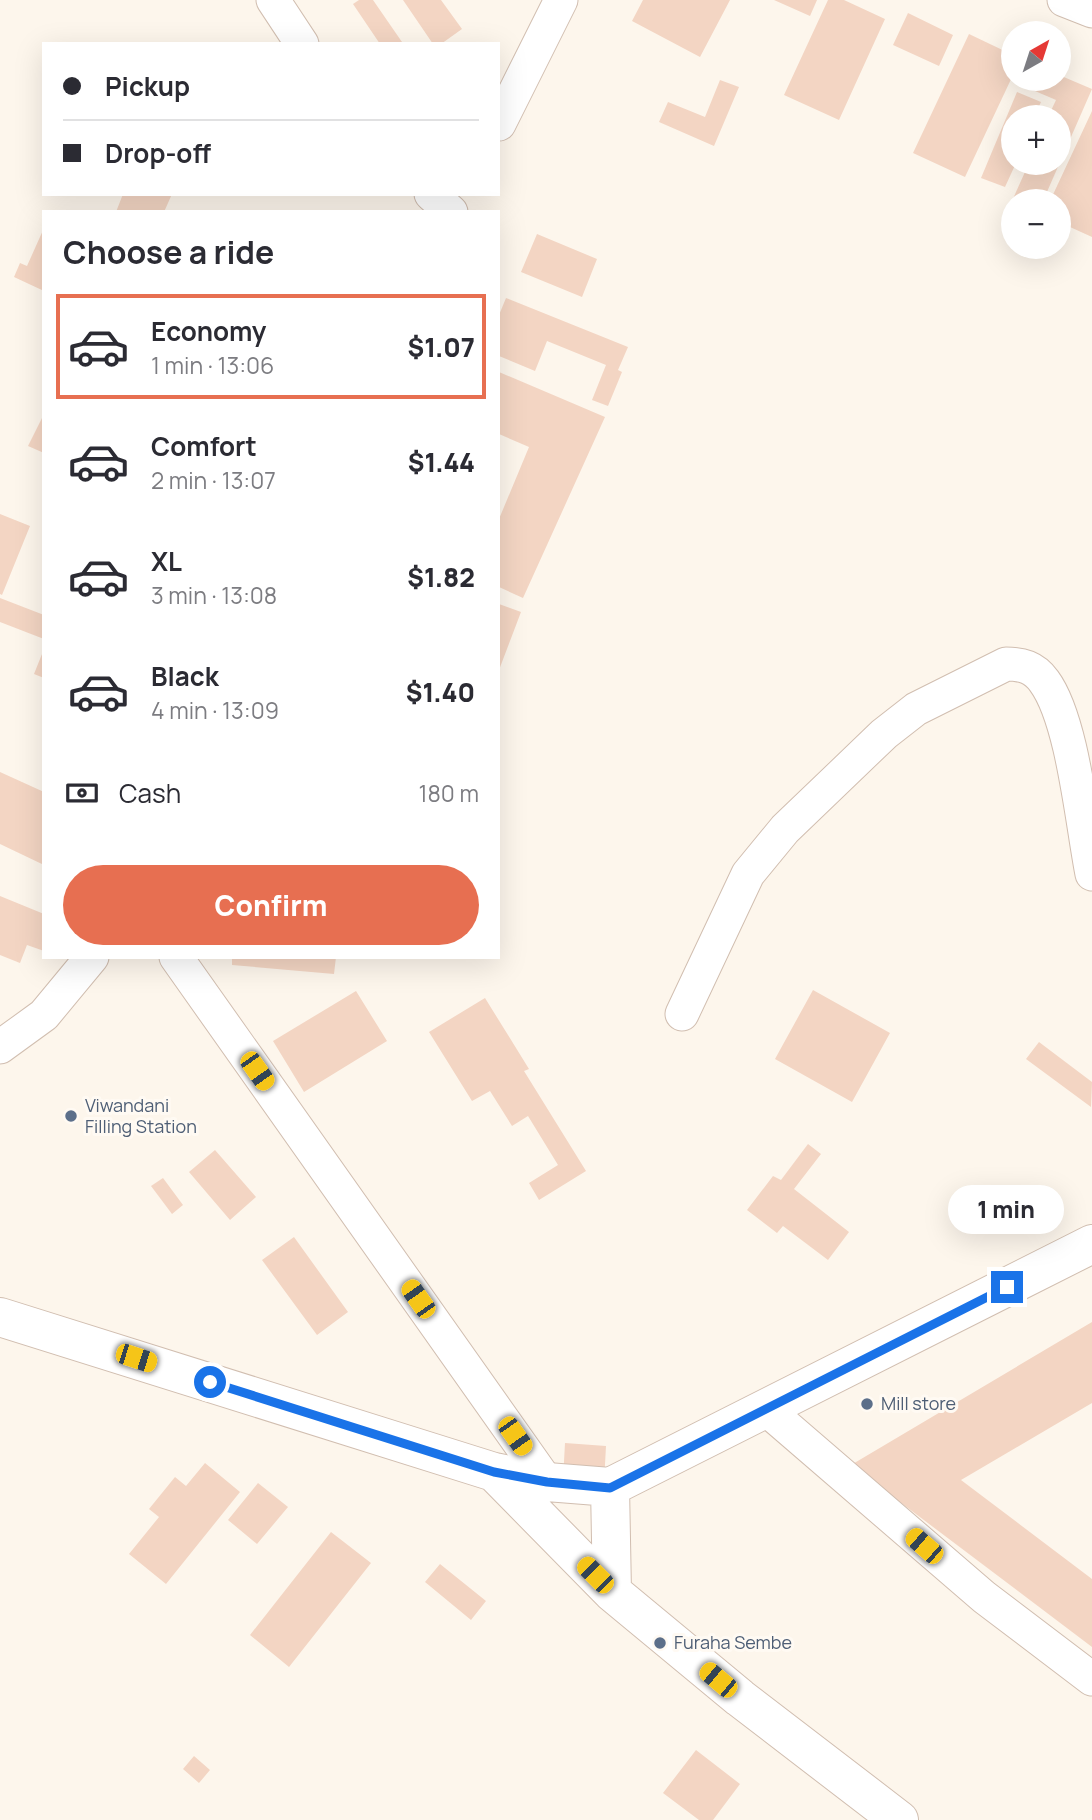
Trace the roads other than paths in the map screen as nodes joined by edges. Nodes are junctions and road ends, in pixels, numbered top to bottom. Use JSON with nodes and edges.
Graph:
{"nodes":[{"id":1,"x":273,"y":0,"type":"edge"},
{"id":2,"x":561,"y":0,"type":"edge"},
{"id":3,"x":1064,"y":0,"type":"edge"},
{"id":4,"x":1092,"y":11,"type":"edge"},
{"id":5,"x":301,"y":42,"type":"edge"},
{"id":6,"x":500,"y":122,"type":"edge"},
{"id":7,"x":433,"y":196,"type":"edge"},
{"id":8,"x":451,"y":210,"type":"edge"},
{"id":9,"x":1092,"y":874,"type":"edge"},
{"id":10,"x":90,"y":959,"type":"edge"},
{"id":11,"x":177,"y":959,"type":"edge"},
{"id":12,"x":682,"y":1014,"type":"dead end"},
{"id":13,"x":0,"y":1047,"type":"edge"},
{"id":14,"x":1092,"y":1244,"type":"edge"},
{"id":15,"x":0,"y":1317,"type":"edge"},
{"id":16,"x":766,"y":1409,"type":"junction"},
{"id":17,"x":494,"y":1472,"type":"junction"},
{"id":18,"x":547,"y":1482,"type":"junction"},
{"id":19,"x":610,"y":1488,"type":"junction"},
{"id":20,"x":612,"y":1592,"type":"junction"},
{"id":21,"x":1092,"y":1678,"type":"edge"},
{"id":22,"x":899,"y":1820,"type":"edge"}],
"edges":[{"from":1,"to":5,"type":"street"},
{"from":2,"to":6,"type":"street"},
{"from":3,"to":4,"type":"street"},
{"from":7,"to":8,"type":"street"},
{"from":9,"to":12,"type":"street"},
{"from":10,"to":13,"type":"street"},
{"from":11,"to":18,"type":"street"},
{"from":14,"to":16,"type":"street"},
{"from":15,"to":17,"type":"street"},
{"from":16,"to":19,"type":"street"},
{"from":16,"to":21,"type":"street"},
{"from":17,"to":18,"type":"street"},
{"from":17,"to":20,"type":"street"},
{"from":18,"to":19,"type":"street"},
{"from":19,"to":20,"type":"street"},
{"from":20,"to":22,"type":"street"}]}
